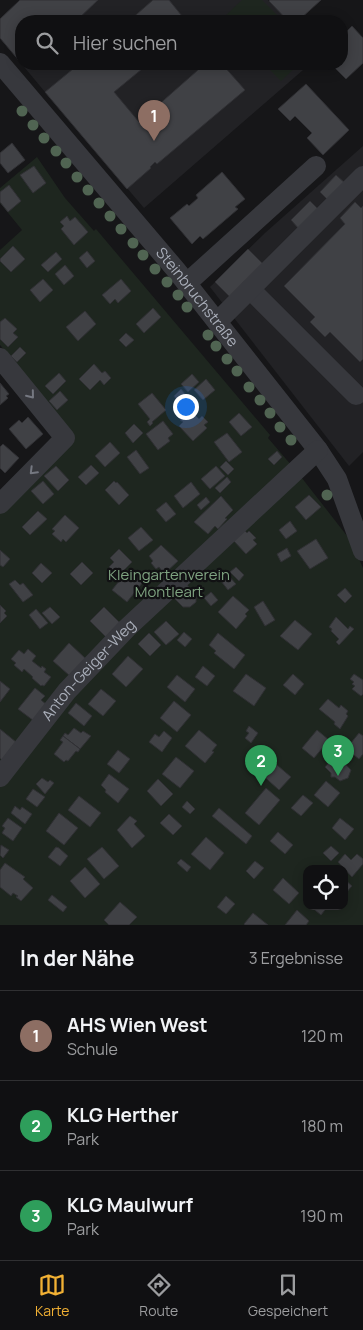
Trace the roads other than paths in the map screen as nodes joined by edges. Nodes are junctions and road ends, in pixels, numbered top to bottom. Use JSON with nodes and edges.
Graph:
{"nodes":[{"id":1,"x":0,"y":63,"type":"edge"},
{"id":2,"x":316,"y":166,"type":"dead end"},
{"id":3,"x":363,"y":176,"type":"edge"},
{"id":4,"x":187,"y":283,"type":"junction"},
{"id":5,"x":250,"y":290,"type":"junction"},
{"id":6,"x":217,"y":322,"type":"junction"},
{"id":7,"x":0,"y":358,"type":"edge"},
{"id":8,"x":356,"y":395,"type":"dead end"},
{"id":9,"x":318,"y":450,"type":"junction"},
{"id":10,"x":0,"y":504,"type":"edge"},
{"id":11,"x":363,"y":551,"type":"edge"},
{"id":12,"x":0,"y":777,"type":"edge"}],
"edges":[{"from":1,"to":4,"type":"street","name":"Steinbruchstraße"},
{"from":2,"to":4,"type":"street"},
{"from":3,"to":5,"type":"street"},
{"from":4,"to":6,"type":"street","name":"Steinbruchstraße"},
{"from":5,"to":6,"type":"street"},
{"from":5,"to":8,"type":"street"},
{"from":6,"to":9,"type":"street","name":"Steinbruchstraße"},
{"from":7,"to":10,"type":"street","one_way":true},
{"from":9,"to":11,"type":"street","name":"Steinbruchstraße"},
{"from":9,"to":12,"type":"street","name":"Anton-Geiger-Weg"}]}
